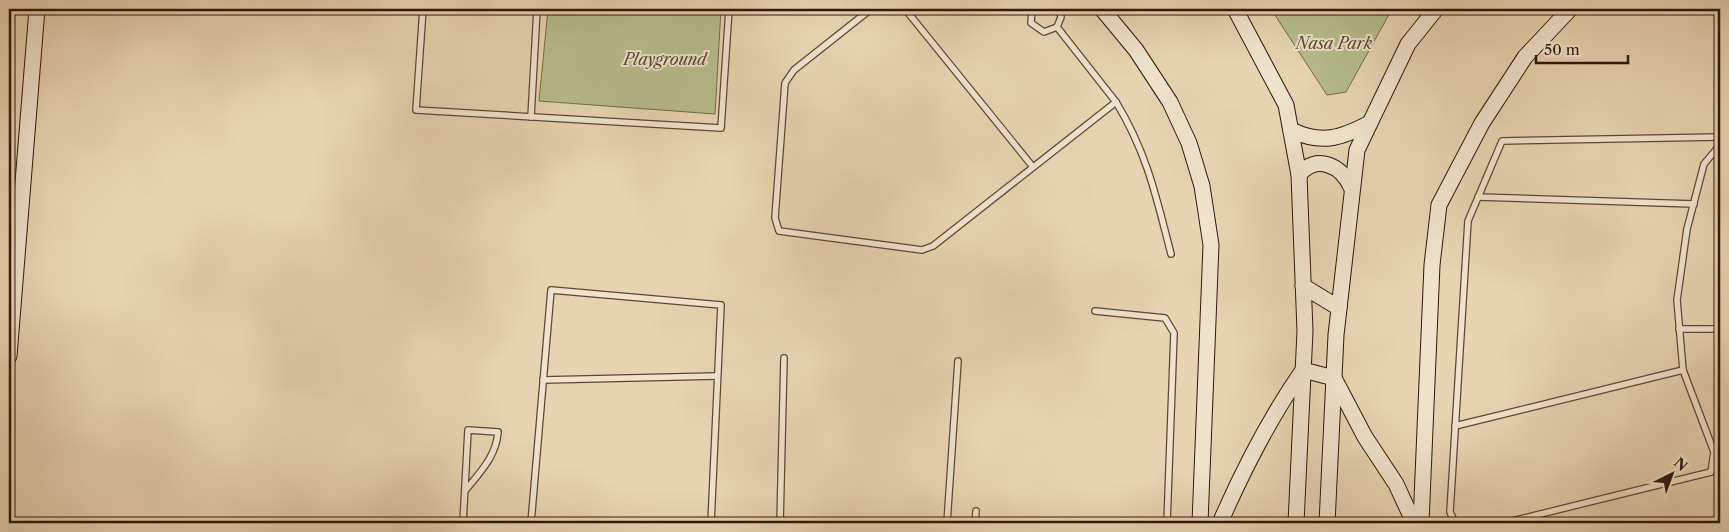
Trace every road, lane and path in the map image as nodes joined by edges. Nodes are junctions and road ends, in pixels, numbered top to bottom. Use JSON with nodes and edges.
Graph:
{"nodes":[{"id":1,"x":37,"y":9,"type":"edge"},
{"id":2,"x":423,"y":9,"type":"edge"},
{"id":3,"x":537,"y":9,"type":"edge"},
{"id":4,"x":729,"y":9,"type":"edge"},
{"id":5,"x":871,"y":9,"type":"edge"},
{"id":6,"x":905,"y":9,"type":"edge"},
{"id":7,"x":1032,"y":9,"type":"edge"},
{"id":8,"x":1059,"y":9,"type":"edge"},
{"id":9,"x":1102,"y":9,"type":"edge"},
{"id":10,"x":1235,"y":9,"type":"edge"},
{"id":11,"x":1436,"y":9,"type":"edge"},
{"id":12,"x":1570,"y":9,"type":"edge"},
{"id":13,"x":1058,"y":27,"type":"junction"},
{"id":14,"x":1116,"y":102,"type":"junction"},
{"id":15,"x":531,"y":117,"type":"junction"},
{"id":16,"x":1370,"y":123,"type":"junction"},
{"id":17,"x":1291,"y":130,"type":"junction"},
{"id":18,"x":1720,"y":137,"type":"edge"},
{"id":19,"x":1720,"y":145,"type":"edge"},
{"id":20,"x":1033,"y":167,"type":"junction"},
{"id":21,"x":1299,"y":175,"type":"junction"},
{"id":22,"x":1351,"y":188,"type":"junction"},
{"id":23,"x":1478,"y":197,"type":"junction"},
{"id":24,"x":1694,"y":204,"type":"junction"},
{"id":25,"x":1172,"y":254,"type":"dead end"},
{"id":26,"x":1303,"y":286,"type":"junction"},
{"id":27,"x":1339,"y":308,"type":"junction"},
{"id":28,"x":1095,"y":311,"type":"dead end"},
{"id":29,"x":1680,"y":329,"type":"junction"},
{"id":30,"x":1720,"y":329,"type":"edge"},
{"id":31,"x":9,"y":356,"type":"edge"},
{"id":32,"x":784,"y":358,"type":"dead end"},
{"id":33,"x":958,"y":361,"type":"dead end"},
{"id":34,"x":1303,"y":370,"type":"junction"},
{"id":35,"x":1683,"y":370,"type":"junction"},
{"id":36,"x":717,"y":376,"type":"junction"},
{"id":37,"x":1334,"y":378,"type":"junction"},
{"id":38,"x":543,"y":380,"type":"junction"},
{"id":39,"x":1455,"y":426,"type":"junction"},
{"id":40,"x":465,"y":491,"type":"junction"},
{"id":41,"x":976,"y":511,"type":"dead end"},
{"id":42,"x":780,"y":522,"type":"edge"},
{"id":43,"x":463,"y":523,"type":"edge"},
{"id":44,"x":531,"y":523,"type":"edge"},
{"id":45,"x":711,"y":523,"type":"edge"},
{"id":46,"x":832,"y":523,"type":"edge"},
{"id":47,"x":947,"y":523,"type":"edge"},
{"id":48,"x":976,"y":523,"type":"edge"},
{"id":49,"x":1167,"y":523,"type":"edge"},
{"id":50,"x":1200,"y":523,"type":"edge"},
{"id":51,"x":1220,"y":523,"type":"edge"},
{"id":52,"x":1296,"y":523,"type":"edge"},
{"id":53,"x":1327,"y":523,"type":"edge"},
{"id":54,"x":1414,"y":523,"type":"edge"},
{"id":55,"x":1421,"y":523,"type":"edge"},
{"id":56,"x":1456,"y":523,"type":"edge"},
{"id":57,"x":1504,"y":523,"type":"edge"}],
"edges":[{"from":1,"to":31,"type":"street"},
{"from":2,"to":15,"type":"lane"},
{"from":3,"to":15,"type":"lane"},
{"from":4,"to":15,"type":"lane"},
{"from":5,"to":20,"type":"lane"},
{"from":6,"to":20,"type":"lane"},
{"from":7,"to":13,"type":"lane"},
{"from":8,"to":13,"type":"lane"},
{"from":9,"to":50,"type":"street"},
{"from":10,"to":17,"type":"street"},
{"from":11,"to":16,"type":"street"},
{"from":12,"to":55,"type":"street"},
{"from":13,"to":14,"type":"lane"},
{"from":14,"to":20,"type":"lane"},
{"from":14,"to":25,"type":"lane"},
{"from":16,"to":17,"type":"street"},
{"from":16,"to":22,"type":"street"},
{"from":17,"to":21,"type":"street"},
{"from":18,"to":23,"type":"lane"},
{"from":19,"to":24,"type":"lane"},
{"from":21,"to":22,"type":"street"},
{"from":21,"to":26,"type":"street"},
{"from":22,"to":27,"type":"street"},
{"from":23,"to":24,"type":"lane"},
{"from":23,"to":39,"type":"lane"},
{"from":24,"to":29,"type":"lane"},
{"from":26,"to":27,"type":"street"},
{"from":26,"to":34,"type":"street"},
{"from":27,"to":37,"type":"street"},
{"from":28,"to":49,"type":"lane"},
{"from":29,"to":30,"type":"lane"},
{"from":29,"to":35,"type":"lane"},
{"from":32,"to":42,"type":"lane"},
{"from":33,"to":47,"type":"lane"},
{"from":34,"to":37,"type":"street"},
{"from":34,"to":51,"type":"street"},
{"from":34,"to":52,"type":"street"},
{"from":35,"to":39,"type":"lane"},
{"from":35,"to":57,"type":"lane"},
{"from":36,"to":38,"type":"lane"},
{"from":36,"to":38,"type":"lane"},
{"from":36,"to":45,"type":"lane"},
{"from":37,"to":53,"type":"street"},
{"from":37,"to":54,"type":"street"},
{"from":38,"to":44,"type":"lane"},
{"from":39,"to":56,"type":"lane"},
{"from":40,"to":40,"type":"lane"},
{"from":40,"to":43,"type":"lane"},
{"from":41,"to":48,"type":"lane"},
{"from":42,"to":46,"type":"lane"}]}
